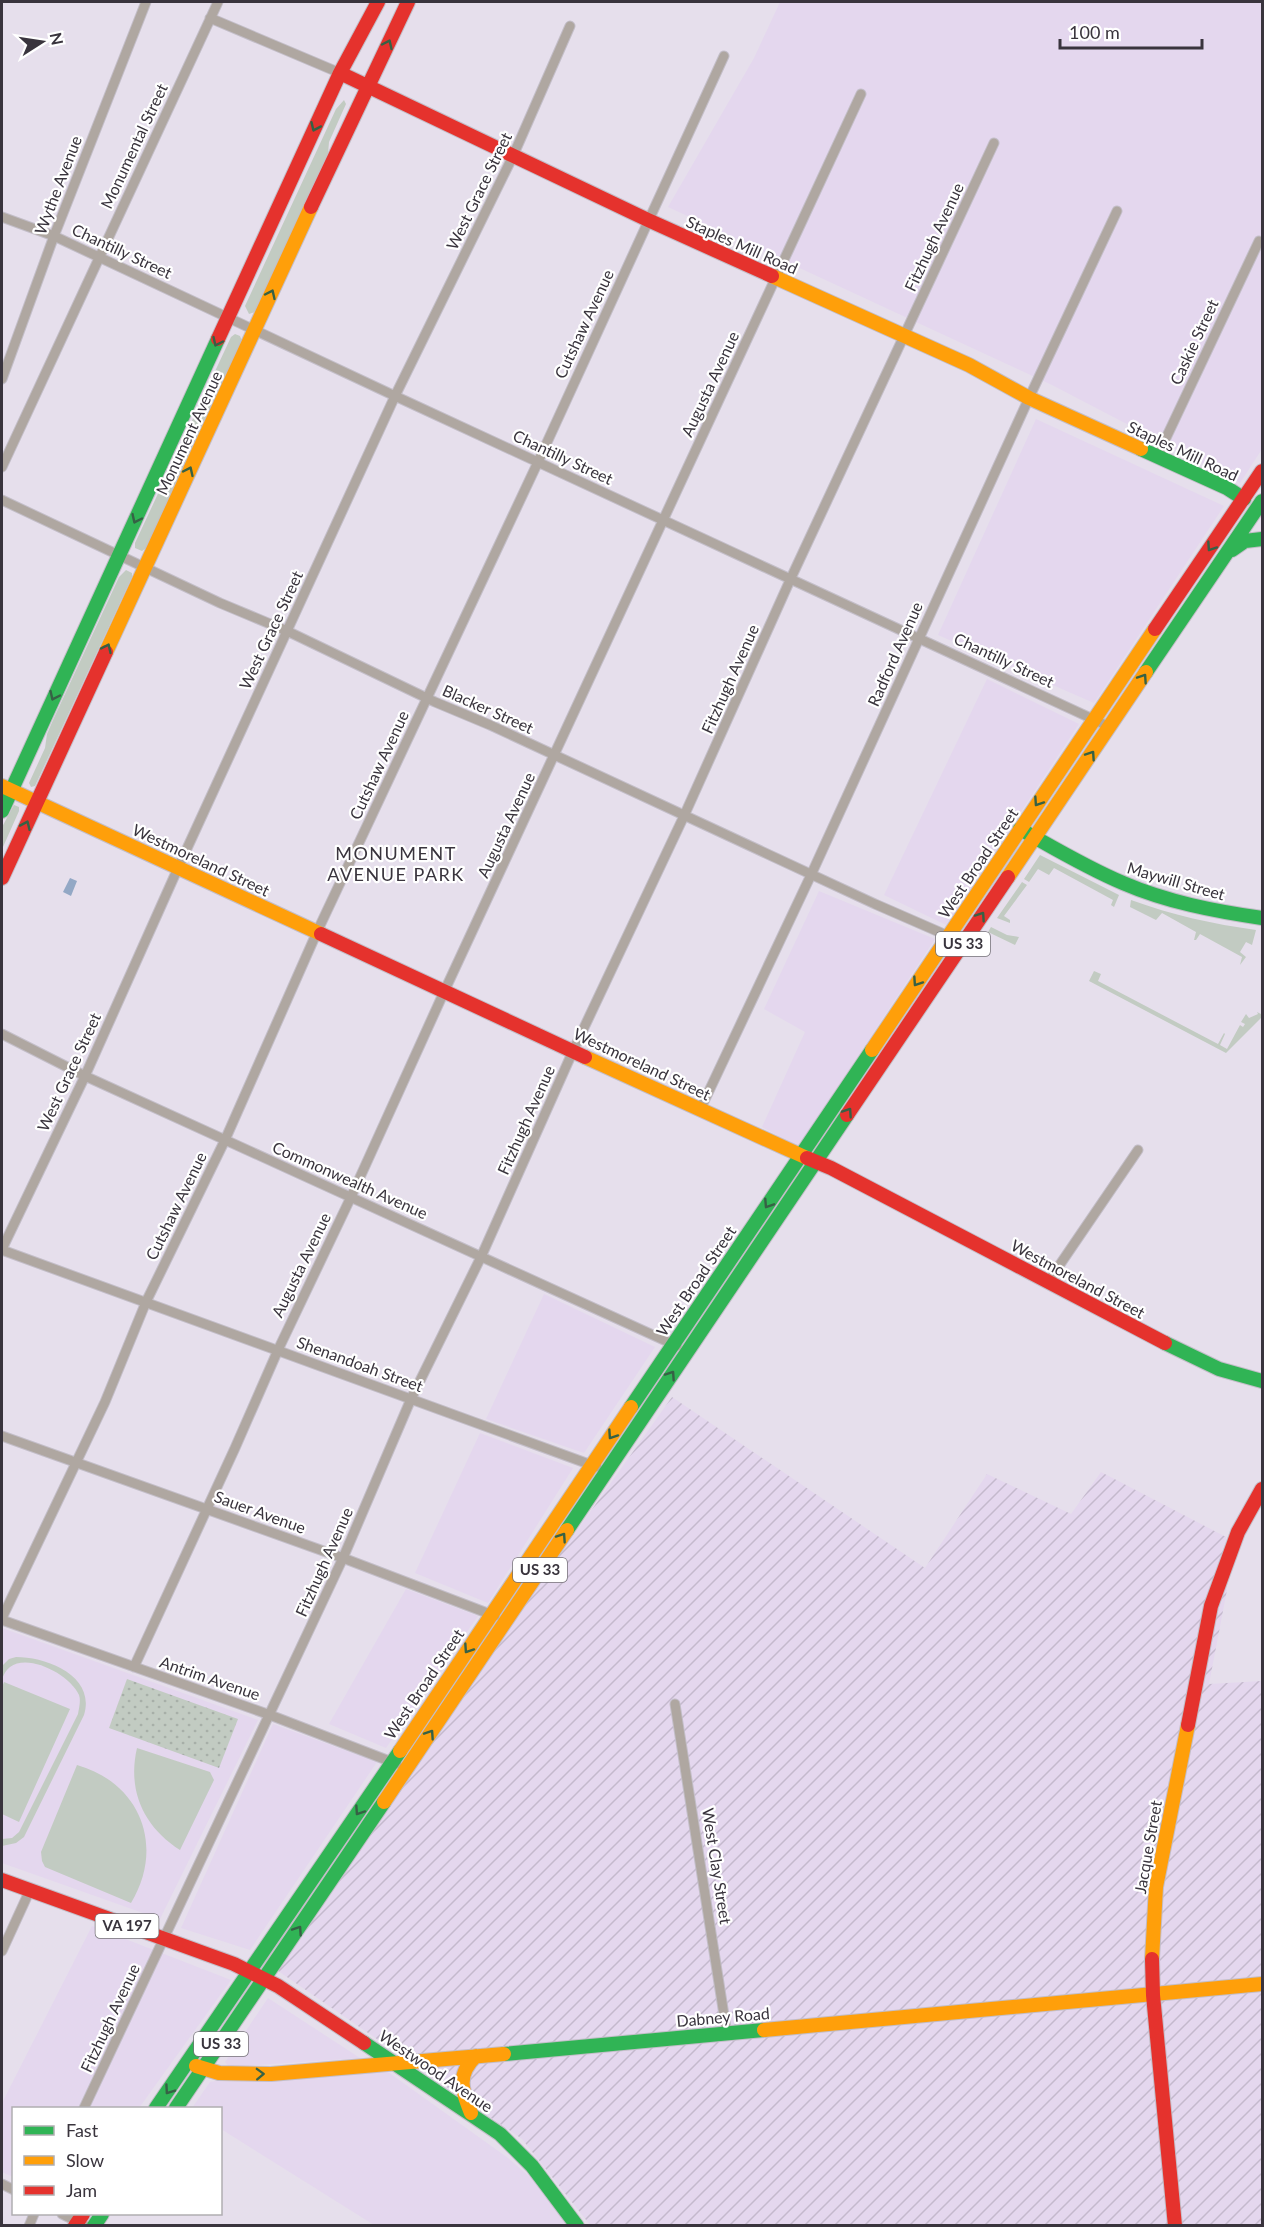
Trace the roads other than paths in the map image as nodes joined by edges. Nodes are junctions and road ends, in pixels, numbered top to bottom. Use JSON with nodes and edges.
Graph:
{"nodes":[{"id":1,"x":146,"y":2,"type":"edge"},
{"id":2,"x":218,"y":2,"type":"edge"},
{"id":3,"x":378,"y":2,"type":"edge"},
{"id":4,"x":408,"y":2,"type":"edge"},
{"id":5,"x":210,"y":18,"type":"junction"},
{"id":6,"x":570,"y":26,"type":"dead end"},
{"id":7,"x":724,"y":56,"type":"dead end"},
{"id":8,"x":339,"y":73,"type":"junction"},
{"id":9,"x":368,"y":87,"type":"junction"},
{"id":10,"x":861,"y":94,"type":"dead end"},
{"id":11,"x":994,"y":143,"type":"dead end"},
{"id":12,"x":513,"y":156,"type":"junction"},
{"id":13,"x":1117,"y":211,"type":"dead end"},
{"id":14,"x":2,"y":217,"type":"edge"},
{"id":15,"x":648,"y":220,"type":"junction"},
{"id":16,"x":54,"y":236,"type":"junction"},
{"id":17,"x":1259,"y":241,"type":"dead end"},
{"id":18,"x":99,"y":257,"type":"junction"},
{"id":19,"x":776,"y":278,"type":"junction"},
{"id":20,"x":228,"y":318,"type":"junction"},
{"id":21,"x":255,"y":330,"type":"junction"},
{"id":22,"x":903,"y":336,"type":"junction"},
{"id":23,"x":2,"y":380,"type":"edge"},
{"id":24,"x":395,"y":396,"type":"junction"},
{"id":25,"x":1029,"y":398,"type":"junction"},
{"id":26,"x":1156,"y":457,"type":"junction"},
{"id":27,"x":538,"y":462,"type":"junction"},
{"id":28,"x":2,"y":467,"type":"edge"},
{"id":29,"x":1263,"y":471,"type":"edge"},
{"id":30,"x":1244,"y":499,"type":"junction"},
{"id":31,"x":2,"y":500,"type":"edge"},
{"id":32,"x":1261,"y":506,"type":"edge"},
{"id":33,"x":663,"y":521,"type":"junction"},
{"id":34,"x":1263,"y":523,"type":"edge"},
{"id":35,"x":1263,"y":539,"type":"edge"},
{"id":36,"x":1227,"y":554,"type":"junction"},
{"id":37,"x":119,"y":555,"type":"junction"},
{"id":38,"x":145,"y":567,"type":"junction"},
{"id":39,"x":791,"y":578,"type":"junction"},
{"id":40,"x":287,"y":631,"type":"junction"},
{"id":41,"x":919,"y":638,"type":"junction"},
{"id":42,"x":427,"y":699,"type":"junction"},
{"id":43,"x":1095,"y":719,"type":"junction"},
{"id":44,"x":1110,"y":727,"type":"junction"},
{"id":45,"x":554,"y":756,"type":"junction"},
{"id":46,"x":6,"y":788,"type":"edge"},
{"id":47,"x":36,"y":802,"type":"junction"},
{"id":48,"x":2,"y":810,"type":"edge"},
{"id":49,"x":684,"y":816,"type":"junction"},
{"id":50,"x":1020,"y":829,"type":"junction"},
{"id":51,"x":1035,"y":837,"type":"junction"},
{"id":52,"x":178,"y":868,"type":"junction"},
{"id":53,"x":812,"y":875,"type":"junction"},
{"id":54,"x":2,"y":878,"type":"edge"},
{"id":55,"x":1263,"y":918,"type":"edge"},
{"id":56,"x":317,"y":932,"type":"junction"},
{"id":57,"x":948,"y":936,"type":"junction"},
{"id":58,"x":963,"y":943,"type":"junction"},
{"id":59,"x":444,"y":992,"type":"junction"},
{"id":60,"x":2,"y":1034,"type":"edge"},
{"id":61,"x":573,"y":1051,"type":"junction"},
{"id":62,"x":85,"y":1076,"type":"junction"},
{"id":63,"x":700,"y":1110,"type":"junction"},
{"id":64,"x":225,"y":1140,"type":"junction"},
{"id":65,"x":1138,"y":1150,"type":"dead end"},
{"id":66,"x":800,"y":1155,"type":"junction"},
{"id":67,"x":816,"y":1161,"type":"junction"},
{"id":68,"x":351,"y":1197,"type":"junction"},
{"id":69,"x":2,"y":1249,"type":"edge"},
{"id":70,"x":481,"y":1257,"type":"junction"},
{"id":71,"x":1048,"y":1281,"type":"junction"},
{"id":72,"x":146,"y":1302,"type":"junction"},
{"id":73,"x":673,"y":1344,"type":"junction"},
{"id":74,"x":278,"y":1350,"type":"junction"},
{"id":75,"x":687,"y":1351,"type":"junction"},
{"id":76,"x":1263,"y":1381,"type":"edge"},
{"id":77,"x":411,"y":1399,"type":"junction"},
{"id":78,"x":2,"y":1436,"type":"edge"},
{"id":79,"x":76,"y":1463,"type":"junction"},
{"id":80,"x":592,"y":1465,"type":"junction"},
{"id":81,"x":607,"y":1470,"type":"junction"},
{"id":82,"x":1263,"y":1489,"type":"edge"},
{"id":83,"x":207,"y":1509,"type":"junction"},
{"id":84,"x":343,"y":1558,"type":"junction"},
{"id":85,"x":491,"y":1614,"type":"junction"},
{"id":86,"x":2,"y":1619,"type":"edge"},
{"id":87,"x":507,"y":1620,"type":"junction"},
{"id":88,"x":134,"y":1667,"type":"junction"},
{"id":89,"x":675,"y":1704,"type":"dead end"},
{"id":90,"x":270,"y":1715,"type":"junction"},
{"id":91,"x":392,"y":1762,"type":"junction"},
{"id":92,"x":407,"y":1768,"type":"junction"},
{"id":93,"x":2,"y":1880,"type":"edge"},
{"id":94,"x":30,"y":1890,"type":"junction"},
{"id":95,"x":163,"y":1939,"type":"junction"},
{"id":96,"x":2,"y":1952,"type":"edge"},
{"id":97,"x":251,"y":1971,"type":"junction"},
{"id":98,"x":265,"y":1979,"type":"junction"},
{"id":99,"x":1263,"y":1984,"type":"edge"},
{"id":100,"x":1154,"y":1995,"type":"junction"},
{"id":101,"x":727,"y":2034,"type":"junction"},
{"id":102,"x":476,"y":2056,"type":"junction"},
{"id":103,"x":189,"y":2061,"type":"junction"},
{"id":104,"x":394,"y":2063,"type":"junction"},
{"id":105,"x":202,"y":2070,"type":"junction"},
{"id":106,"x":85,"y":2107,"type":"edge"},
{"id":107,"x":157,"y":2107,"type":"edge"},
{"id":108,"x":177,"y":2107,"type":"edge"},
{"id":109,"x":471,"y":2113,"type":"junction"},
{"id":110,"x":65,"y":2215,"type":"edge"},
{"id":111,"x":80,"y":2221,"type":"edge"},
{"id":112,"x":578,"y":2226,"type":"edge"},
{"id":113,"x":1175,"y":2226,"type":"edge"}],
"edges":[{"from":1,"to":16,"type":"street","name":"Wythe Avenue"},
{"from":2,"to":5,"type":"street","name":"Monumental Street"},
{"from":3,"to":8,"type":"street","name":"Monument Avenue"},
{"from":9,"to":4,"type":"street","name":"Monument Avenue","one_way":true},
{"from":5,"to":8,"type":"street","name":"Staples Mill Road"},
{"from":5,"to":18,"type":"street","name":"Monumental Street"},
{"from":6,"to":12,"type":"street","name":"West Grace Street"},
{"from":7,"to":15,"type":"street","name":"Cutshaw Avenue"},
{"from":8,"to":9,"type":"street","name":"Staples Mill Road"},
{"from":8,"to":20,"type":"street","name":"Monument Avenue","one_way":true},
{"from":9,"to":12,"type":"street","name":"Staples Mill Road"},
{"from":21,"to":9,"type":"street","name":"Monument Avenue","one_way":true},
{"from":10,"to":19,"type":"street","name":"Augusta Avenue"},
{"from":11,"to":22,"type":"street","name":"Fitzhugh Avenue"},
{"from":12,"to":15,"type":"street","name":"Staples Mill Road"},
{"from":12,"to":24,"type":"street","name":"West Grace Street"},
{"from":13,"to":25,"type":"street","name":"Radford Avenue"},
{"from":14,"to":16,"type":"street","name":"Chantilly Street"},
{"from":15,"to":19,"type":"street","name":"Staples Mill Road"},
{"from":15,"to":27,"type":"street","name":"Cutshaw Avenue"},
{"from":16,"to":18,"type":"street","name":"Chantilly Street"},
{"from":16,"to":23,"type":"street","name":"Wythe Avenue"},
{"from":17,"to":26,"type":"street","name":"Caskie Street"},
{"from":18,"to":20,"type":"street","name":"Chantilly Street"},
{"from":18,"to":28,"type":"street","name":"Monumental Street"},
{"from":19,"to":22,"type":"street","name":"Staples Mill Road"},
{"from":19,"to":33,"type":"street","name":"Augusta Avenue"},
{"from":20,"to":21,"type":"street","name":"Chantilly Street"},
{"from":20,"to":37,"type":"street","name":"Monument Avenue","one_way":true},
{"from":21,"to":24,"type":"street","name":"Chantilly Street"},
{"from":38,"to":21,"type":"street","name":"Monument Avenue","one_way":true},
{"from":22,"to":25,"type":"street","name":"Staples Mill Road"},
{"from":22,"to":39,"type":"street","name":"Fitzhugh Avenue"},
{"from":24,"to":27,"type":"street","name":"Chantilly Street"},
{"from":24,"to":40,"type":"street","name":"West Grace Street"},
{"from":25,"to":26,"type":"street","name":"Staples Mill Road"},
{"from":25,"to":41,"type":"street","name":"Radford Avenue"},
{"from":26,"to":30,"type":"street","name":"Staples Mill Road"},
{"from":27,"to":33,"type":"street","name":"Chantilly Street"},
{"from":27,"to":42,"type":"street","name":"Cutshaw Avenue"},
{"from":29,"to":30,"type":"street","name":"West Broad Street"},
{"from":30,"to":32,"type":"street","name":"Staples Mill Road"},
{"from":30,"to":43,"type":"street","name":"West Broad Street","number":"US 33","one_way":true},
{"from":31,"to":37,"type":"street","name":"Blacker Street"},
{"from":32,"to":34,"type":"street"},
{"from":32,"to":36,"type":"street","name":"West Broad Street"},
{"from":33,"to":39,"type":"street","name":"Chantilly Street"},
{"from":33,"to":45,"type":"street","name":"Augusta Avenue"},
{"from":35,"to":36,"type":"street","number":"US 33"},
{"from":44,"to":36,"type":"street","name":"West Broad Street","number":"US 33","one_way":true},
{"from":37,"to":38,"type":"street","name":"Blacker Street"},
{"from":37,"to":46,"type":"street","name":"Monument Avenue","one_way":true},
{"from":38,"to":40,"type":"street","name":"Blacker Street"},
{"from":47,"to":38,"type":"street","name":"Monument Avenue","one_way":true},
{"from":39,"to":41,"type":"street","name":"Chantilly Street"},
{"from":39,"to":49,"type":"street","name":"Fitzhugh Avenue"},
{"from":40,"to":42,"type":"street","name":"Blacker Street"},
{"from":40,"to":52,"type":"street","name":"West Grace Street"},
{"from":41,"to":43,"type":"street","name":"Chantilly Street"},
{"from":41,"to":53,"type":"street","name":"Radford Avenue"},
{"from":42,"to":45,"type":"street","name":"Blacker Street"},
{"from":42,"to":56,"type":"street","name":"Cutshaw Avenue"},
{"from":43,"to":44,"type":"street","name":"Chantilly Street"},
{"from":43,"to":50,"type":"street","name":"West Broad Street","number":"US 33","one_way":true},
{"from":51,"to":44,"type":"street","name":"West Broad Street","number":"US 33","one_way":true},
{"from":45,"to":49,"type":"street","name":"Blacker Street"},
{"from":45,"to":59,"type":"street","name":"Augusta Avenue"},
{"from":46,"to":47,"type":"street","name":"Westmoreland Street"},
{"from":46,"to":48,"type":"street","name":"Monument Avenue"},
{"from":47,"to":52,"type":"street","name":"Westmoreland Street"},
{"from":54,"to":47,"type":"street","name":"Monument Avenue","one_way":true},
{"from":49,"to":53,"type":"street","name":"Blacker Street"},
{"from":49,"to":61,"type":"street","name":"Fitzhugh Avenue"},
{"from":50,"to":51,"type":"street","name":"Maywill Street"},
{"from":50,"to":57,"type":"street","name":"West Broad Street","number":"US 33"},
{"from":51,"to":55,"type":"street","name":"Maywill Street"},
{"from":58,"to":51,"type":"street","name":"West Broad Street","number":"US 33","one_way":true},
{"from":52,"to":56,"type":"street","name":"Westmoreland Street"},
{"from":52,"to":62,"type":"street","name":"West Grace Street"},
{"from":53,"to":57,"type":"street","name":"Blacker Street"},
{"from":53,"to":63,"type":"street","name":"Radford Avenue"},
{"from":56,"to":59,"type":"street","name":"Westmoreland Street"},
{"from":56,"to":64,"type":"street","name":"Cutshaw Avenue"},
{"from":57,"to":58,"type":"street","name":"Blacker Street"},
{"from":57,"to":66,"type":"street","name":"West Broad Street","number":"US 33","one_way":true},
{"from":67,"to":58,"type":"street","name":"West Broad Street","number":"US 33","one_way":true},
{"from":59,"to":61,"type":"street","name":"Westmoreland Street"},
{"from":59,"to":68,"type":"street","name":"Augusta Avenue"},
{"from":60,"to":62,"type":"street","name":"Commonwealth Avenue"},
{"from":61,"to":63,"type":"street","name":"Westmoreland Street"},
{"from":61,"to":70,"type":"street","name":"Fitzhugh Avenue"},
{"from":62,"to":64,"type":"street","name":"Commonwealth Avenue"},
{"from":62,"to":69,"type":"street","name":"West Grace Street"},
{"from":63,"to":66,"type":"street","name":"Westmoreland Street"},
{"from":64,"to":68,"type":"street","name":"Commonwealth Avenue"},
{"from":64,"to":72,"type":"street","name":"Cutshaw Avenue"},
{"from":65,"to":71,"type":"street"},
{"from":66,"to":67,"type":"street","name":"Westmoreland Street"},
{"from":66,"to":73,"type":"street","name":"West Broad Street","number":"US 33","one_way":true},
{"from":67,"to":71,"type":"street","name":"Westmoreland Street"},
{"from":67,"to":75,"type":"street","name":"West Broad Street","number":"US 33"},
{"from":68,"to":70,"type":"street","name":"Commonwealth Avenue"},
{"from":68,"to":74,"type":"street","name":"Augusta Avenue"},
{"from":69,"to":72,"type":"street","name":"Shenandoah Street"},
{"from":70,"to":73,"type":"street","name":"Commonwealth Avenue"},
{"from":70,"to":77,"type":"street","name":"Fitzhugh Avenue"},
{"from":71,"to":76,"type":"street","name":"Westmoreland Street"},
{"from":72,"to":74,"type":"street","name":"Shenandoah Street"},
{"from":72,"to":79,"type":"street","name":"Cutshaw Avenue"},
{"from":73,"to":75,"type":"street","name":"Commonwealth Avenue"},
{"from":73,"to":80,"type":"street","name":"West Broad Street","number":"US 33","one_way":true},
{"from":74,"to":77,"type":"street","name":"Shenandoah Street"},
{"from":74,"to":83,"type":"street","name":"Augusta Avenue"},
{"from":81,"to":75,"type":"street","name":"West Broad Street","number":"US 33","one_way":true},
{"from":77,"to":80,"type":"street","name":"Shenandoah Street"},
{"from":77,"to":84,"type":"street","name":"Fitzhugh Avenue"},
{"from":78,"to":79,"type":"street","name":"Sauer Avenue"},
{"from":79,"to":83,"type":"street","name":"Sauer Avenue"},
{"from":79,"to":86,"type":"street","name":"Cutshaw Avenue"},
{"from":80,"to":81,"type":"street","name":"Shenandoah Street"},
{"from":80,"to":85,"type":"street","name":"West Broad Street","number":"US 33"},
{"from":87,"to":81,"type":"street","name":"West Broad Street","number":"US 33","one_way":true},
{"from":82,"to":100,"type":"street","name":"Jacque Street"},
{"from":83,"to":84,"type":"street","name":"Sauer Avenue"},
{"from":83,"to":88,"type":"street","name":"Augusta Avenue"},
{"from":84,"to":85,"type":"street","name":"Sauer Avenue"},
{"from":84,"to":90,"type":"street","name":"Fitzhugh Avenue"},
{"from":85,"to":87,"type":"street","name":"Sauer Avenue"},
{"from":85,"to":91,"type":"street","name":"West Broad Street","number":"US 33","one_way":true},
{"from":86,"to":88,"type":"street","name":"Antrim Avenue"},
{"from":92,"to":87,"type":"street","name":"West Broad Street","number":"US 33","one_way":true},
{"from":88,"to":90,"type":"street","name":"Antrim Avenue"},
{"from":89,"to":101,"type":"street","name":"West Clay Street"},
{"from":90,"to":91,"type":"street","name":"Antrim Avenue"},
{"from":90,"to":95,"type":"street","name":"Fitzhugh Avenue"},
{"from":91,"to":92,"type":"street","name":"Antrim Avenue"},
{"from":91,"to":97,"type":"street","name":"West Broad Street","number":"US 33","one_way":true},
{"from":98,"to":92,"type":"street","name":"West Broad Street","number":"US 33","one_way":true},
{"from":93,"to":94,"type":"street","number":"VA 197"},
{"from":94,"to":95,"type":"street","number":"VA 197"},
{"from":94,"to":96,"type":"street"},
{"from":95,"to":97,"type":"street","number":"VA 197"},
{"from":95,"to":106,"type":"street","name":"Fitzhugh Avenue"},
{"from":97,"to":98,"type":"street","name":"Westwood Avenue","number":"VA 197"},
{"from":97,"to":103,"type":"street","name":"West Broad Street","number":"US 33"},
{"from":98,"to":104,"type":"street","name":"Westwood Avenue","number":"VA 197"},
{"from":98,"to":105,"type":"street","name":"West Broad Street","number":"US 33"},
{"from":99,"to":100,"type":"street","name":"Dabney Road"},
{"from":100,"to":101,"type":"street","name":"Dabney Road"},
{"from":100,"to":113,"type":"street","name":"Jacque Street"},
{"from":101,"to":102,"type":"street","name":"Dabney Road"},
{"from":102,"to":104,"type":"street","name":"Dabney Road"},
{"from":102,"to":109,"type":"street"},
{"from":103,"to":105,"type":"street","name":"Dabney Road"},
{"from":103,"to":107,"type":"street","name":"West Broad Street","number":"US 33","one_way":true},
{"from":105,"to":104,"type":"street","name":"Dabney Road","one_way":true},
{"from":104,"to":109,"type":"street","name":"Westwood Avenue","number":"VA 197"},
{"from":105,"to":108,"type":"street","name":"West Broad Street","number":"US 33"},
{"from":109,"to":112,"type":"street","name":"Westwood Avenue","number":"VA 197"},
{"from":110,"to":111,"type":"street"}]}
